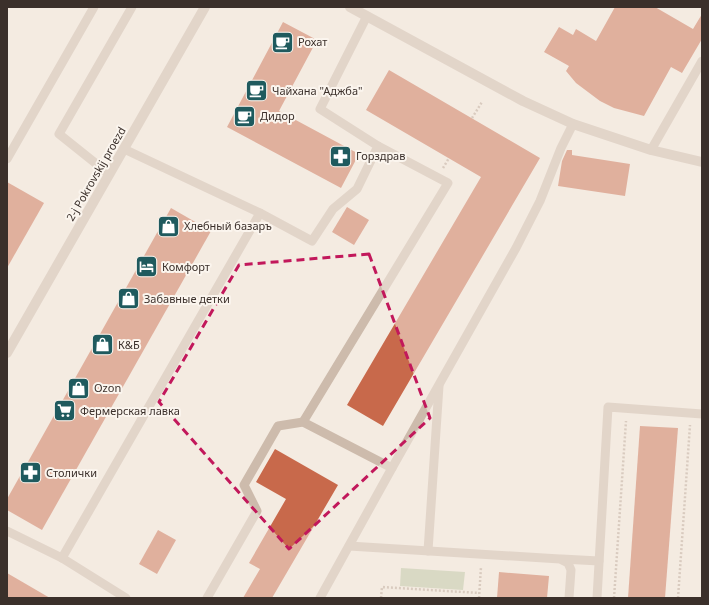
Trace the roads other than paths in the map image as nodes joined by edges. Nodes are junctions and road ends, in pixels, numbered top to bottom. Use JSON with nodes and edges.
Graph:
{"nodes":[{"id":1,"x":94,"y":7,"type":"edge"},
{"id":2,"x":132,"y":7,"type":"edge"},
{"id":3,"x":205,"y":7,"type":"edge"},
{"id":4,"x":350,"y":7,"type":"edge"},
{"id":5,"x":367,"y":16,"type":"junction"},
{"id":6,"x":702,"y":61,"type":"edge"},
{"id":7,"x":573,"y":124,"type":"junction"},
{"id":8,"x":378,"y":146,"type":"junction"},
{"id":9,"x":124,"y":149,"type":"junction"},
{"id":10,"x":651,"y":150,"type":"junction"},
{"id":11,"x":7,"y":159,"type":"edge"},
{"id":12,"x":702,"y":162,"type":"edge"},
{"id":13,"x":109,"y":174,"type":"junction"},
{"id":14,"x":260,"y":213,"type":"junction"},
{"id":15,"x":7,"y":354,"type":"edge"},
{"id":16,"x":440,"y":383,"type":"junction"},
{"id":17,"x":702,"y":414,"type":"edge"},
{"id":18,"x":302,"y":422,"type":"junction"},
{"id":19,"x":392,"y":468,"type":"junction"},
{"id":20,"x":7,"y":531,"type":"edge"},
{"id":21,"x":349,"y":546,"type":"junction"},
{"id":22,"x":428,"y":551,"type":"junction"},
{"id":23,"x":62,"y":558,"type":"junction"},
{"id":24,"x":560,"y":559,"type":"junction"},
{"id":25,"x":599,"y":561,"type":"junction"},
{"id":26,"x":126,"y":598,"type":"edge"},
{"id":27,"x":207,"y":598,"type":"edge"},
{"id":28,"x":320,"y":598,"type":"edge"},
{"id":29,"x":570,"y":598,"type":"edge"},
{"id":30,"x":597,"y":598,"type":"edge"}],
"edges":[{"from":1,"to":11,"type":"lane"},
{"from":2,"to":13,"type":"lane"},
{"from":3,"to":9,"type":"street","name":"2-j Pokrovskij proezd"},
{"from":4,"to":5,"type":"street"},
{"from":5,"to":7,"type":"street"},
{"from":5,"to":8,"type":"lane"},
{"from":6,"to":10,"type":"lane"},
{"from":7,"to":10,"type":"street"},
{"from":7,"to":16,"type":"lane"},
{"from":8,"to":14,"type":"lane"},
{"from":8,"to":18,"type":"lane"},
{"from":9,"to":13,"type":"street","name":"2-j Pokrovskij proezd"},
{"from":9,"to":14,"type":"lane"},
{"from":10,"to":12,"type":"street"},
{"from":13,"to":15,"type":"street","name":"2-j Pokrovskij proezd"},
{"from":14,"to":23,"type":"lane"},
{"from":16,"to":19,"type":"lane"},
{"from":16,"to":22,"type":"lane"},
{"from":17,"to":25,"type":"lane"},
{"from":18,"to":19,"type":"lane"},
{"from":18,"to":27,"type":"lane"},
{"from":19,"to":21,"type":"lane"},
{"from":20,"to":23,"type":"lane"},
{"from":21,"to":22,"type":"lane"},
{"from":21,"to":28,"type":"lane"},
{"from":22,"to":24,"type":"lane"},
{"from":23,"to":26,"type":"lane"},
{"from":24,"to":25,"type":"lane"},
{"from":24,"to":29,"type":"lane"},
{"from":25,"to":30,"type":"lane"}]}
